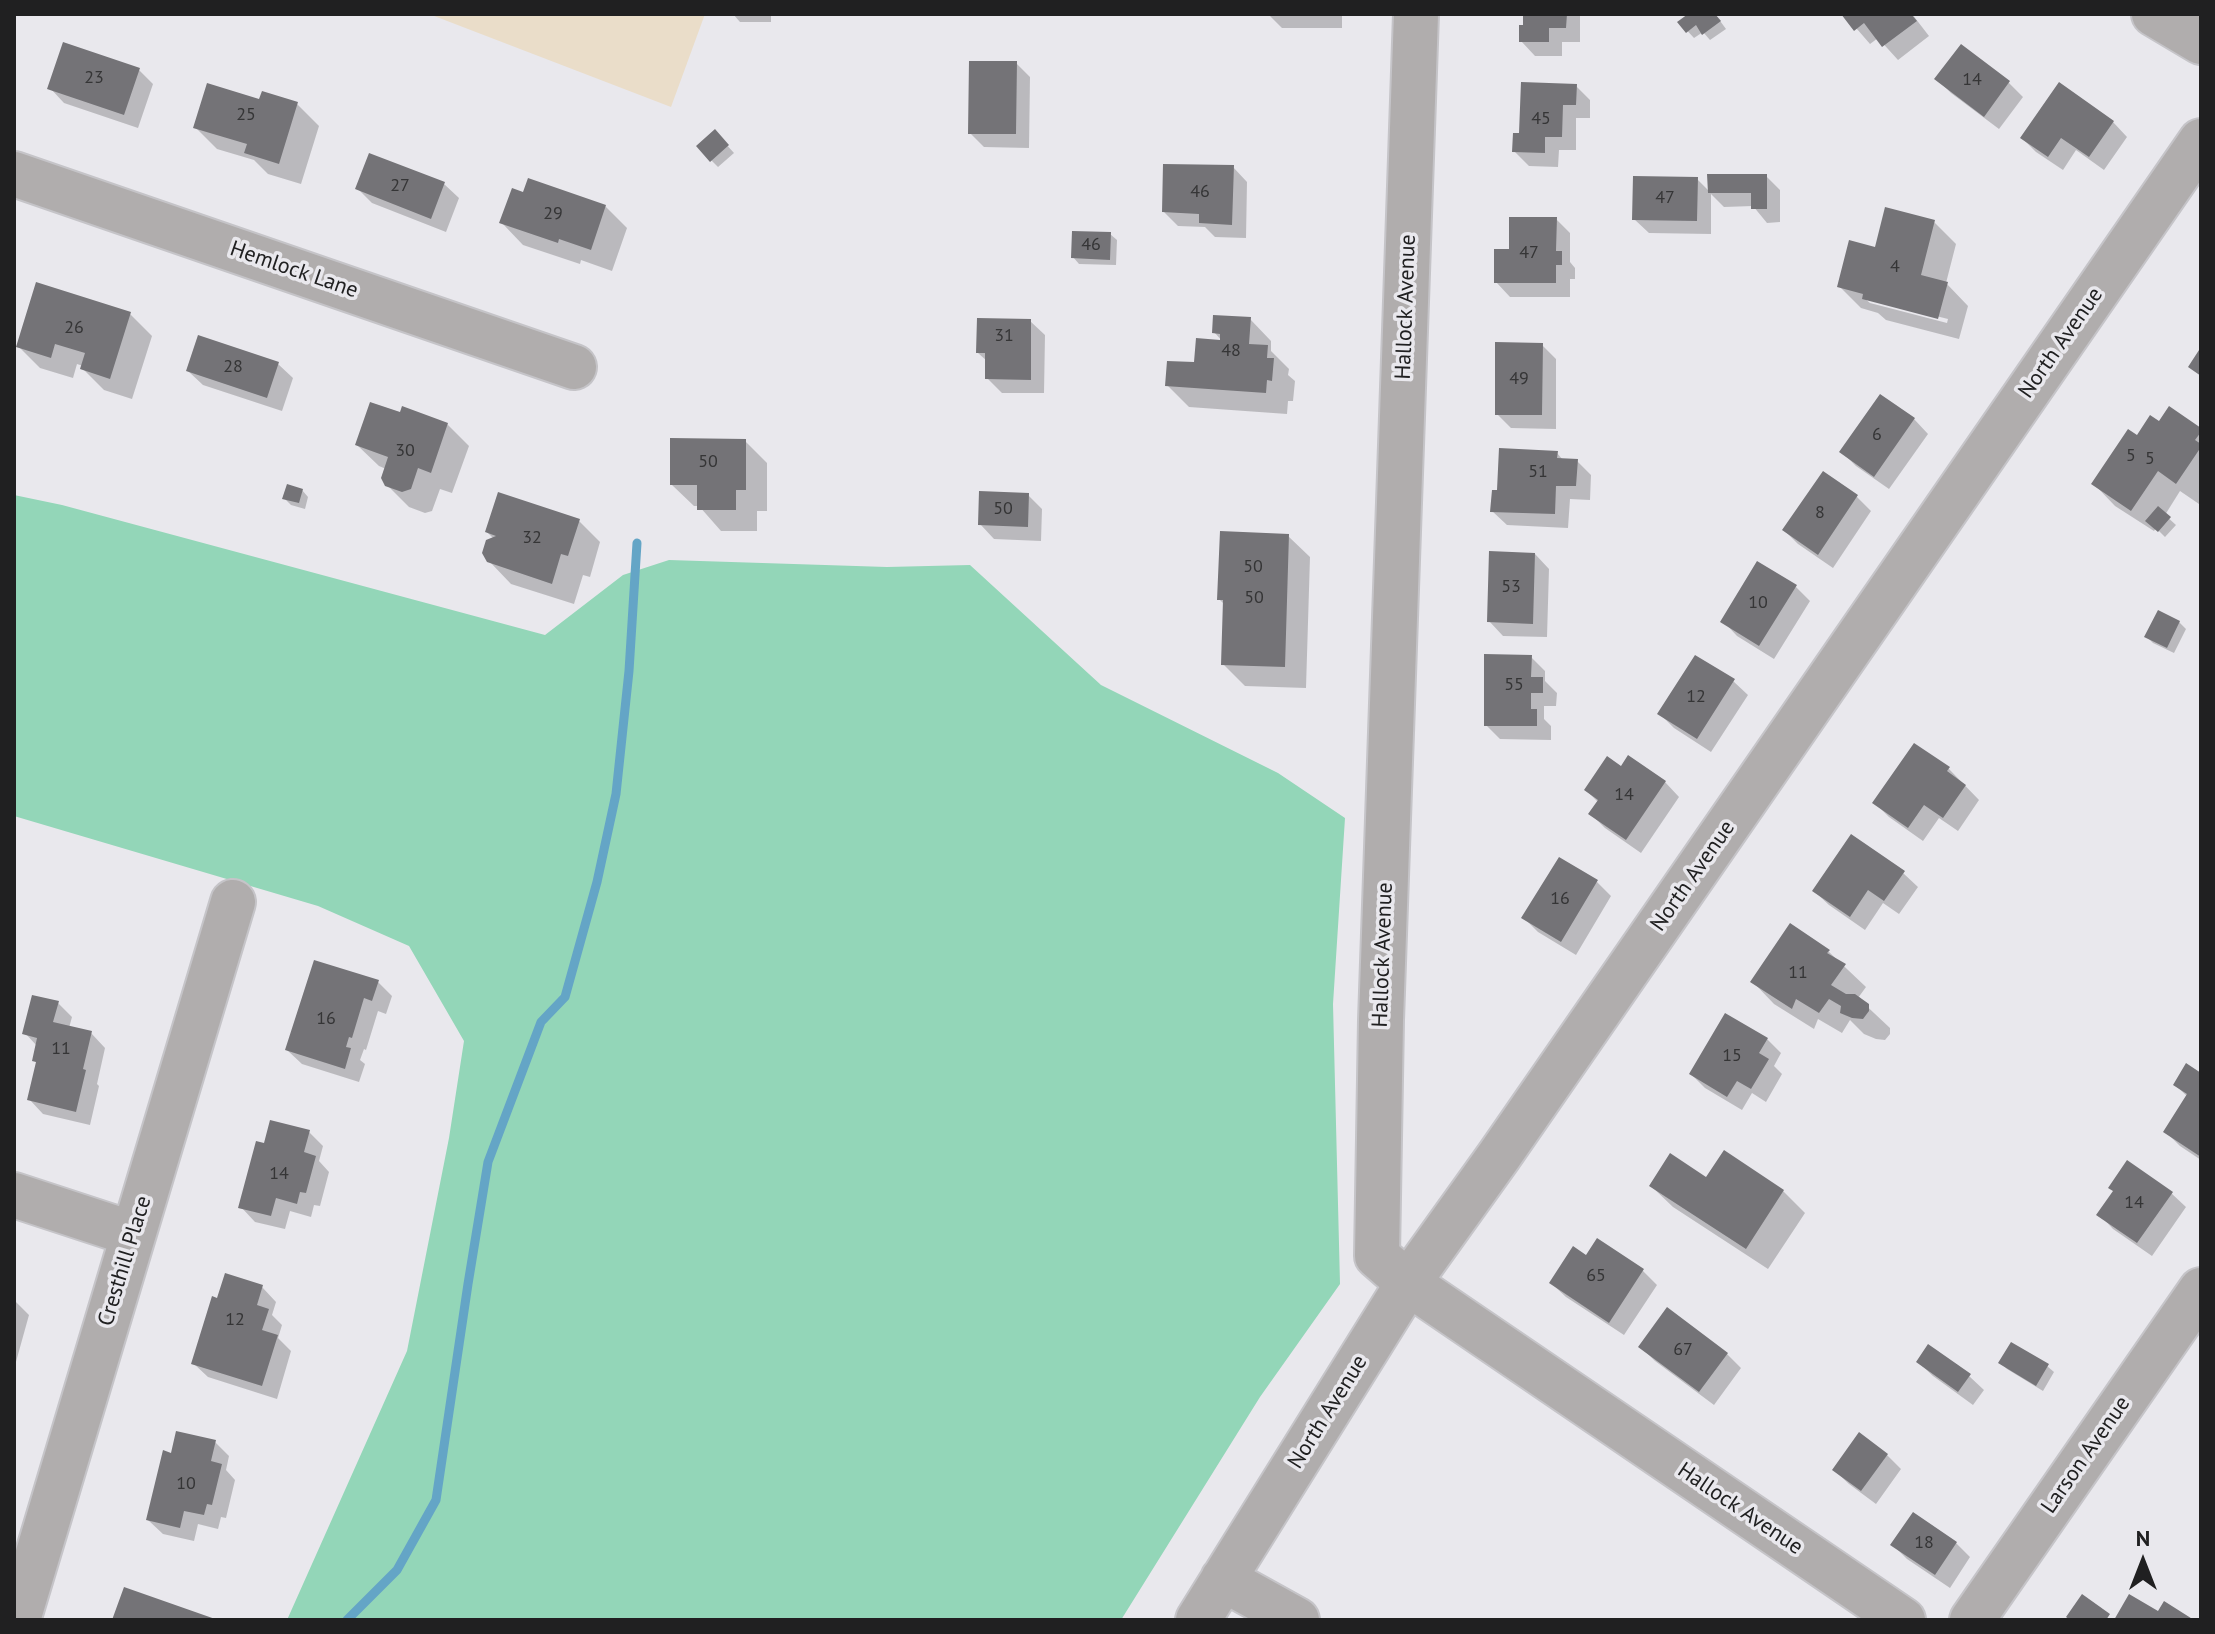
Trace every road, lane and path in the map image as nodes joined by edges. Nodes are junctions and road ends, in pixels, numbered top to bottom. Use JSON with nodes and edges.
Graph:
{"nodes":[{"id":1,"x":1416,"y":14,"type":"edge"},
{"id":2,"x":2154,"y":14,"type":"edge"},
{"id":3,"x":2201,"y":42,"type":"edge"},
{"id":4,"x":2201,"y":141,"type":"edge"},
{"id":5,"x":14,"y":174,"type":"edge"},
{"id":6,"x":574,"y":367,"type":"dead end"},
{"id":7,"x":233,"y":902,"type":"dead end"},
{"id":8,"x":14,"y":1195,"type":"edge"},
{"id":9,"x":133,"y":1234,"type":"junction"},
{"id":10,"x":1408,"y":1283,"type":"junction"},
{"id":11,"x":2201,"y":1290,"type":"edge"},
{"id":12,"x":1223,"y":1579,"type":"junction"},
{"id":13,"x":18,"y":1620,"type":"edge"},
{"id":14,"x":1198,"y":1620,"type":"edge"},
{"id":15,"x":1297,"y":1620,"type":"edge"},
{"id":16,"x":1903,"y":1620,"type":"edge"},
{"id":17,"x":1972,"y":1620,"type":"edge"}],
"edges":[{"from":1,"to":10,"type":"street","name":"Hallock Avenue"},
{"from":2,"to":3,"type":"street"},
{"from":4,"to":10,"type":"street","name":"North Avenue"},
{"from":5,"to":6,"type":"street","name":"Hemlock Lane"},
{"from":7,"to":9,"type":"street","name":"Cresthill Place"},
{"from":8,"to":9,"type":"street"},
{"from":9,"to":13,"type":"street","name":"Cresthill Place"},
{"from":10,"to":12,"type":"street","name":"North Avenue"},
{"from":10,"to":16,"type":"street","name":"Hallock Avenue"},
{"from":11,"to":17,"type":"street","name":"Larson Avenue"},
{"from":12,"to":14,"type":"street","name":"North Avenue"},
{"from":12,"to":15,"type":"street"}]}
